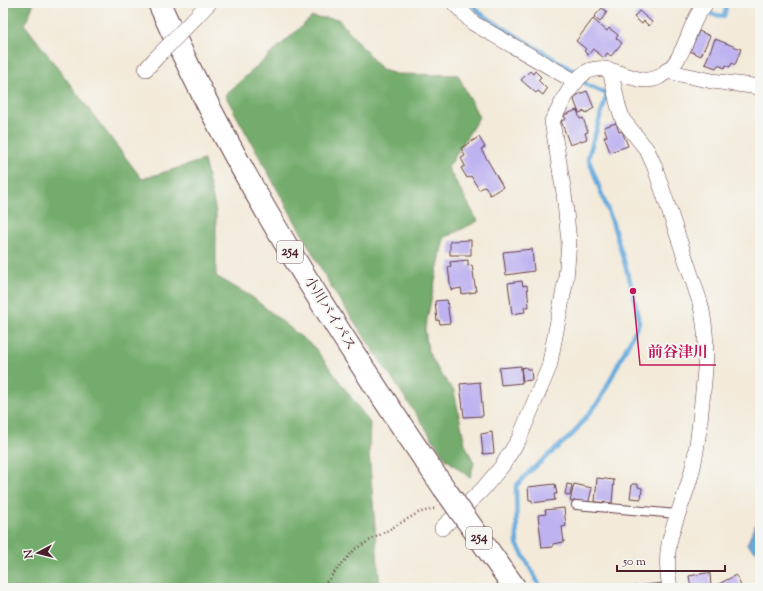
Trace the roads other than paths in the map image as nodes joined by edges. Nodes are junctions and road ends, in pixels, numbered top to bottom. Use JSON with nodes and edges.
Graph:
{"nodes":[{"id":1,"x":160,"y":3,"type":"edge"},
{"id":2,"x":209,"y":3,"type":"edge"},
{"id":3,"x":454,"y":3,"type":"edge"},
{"id":4,"x":706,"y":3,"type":"edge"},
{"id":5,"x":151,"y":64,"type":"dead end"},
{"id":6,"x":610,"y":70,"type":"junction"},
{"id":7,"x":666,"y":72,"type":"junction"},
{"id":8,"x":576,"y":82,"type":"junction"},
{"id":9,"x":760,"y":87,"type":"edge"},
{"id":10,"x":576,"y":505,"type":"dead end"},
{"id":11,"x":677,"y":514,"type":"junction"},
{"id":12,"x":442,"y":528,"type":"dead end"},
{"id":13,"x":515,"y":588,"type":"edge"},
{"id":14,"x":670,"y":588,"type":"edge"}],
"edges":[{"from":1,"to":13,"type":"highway","name":"小川バイパス","number":"254","bridge":true},
{"from":2,"to":5,"type":"street","bridge":true},
{"from":3,"to":8,"type":"street"},
{"from":4,"to":7,"type":"street"},
{"from":6,"to":7,"type":"street"},
{"from":6,"to":8,"type":"street"},
{"from":6,"to":11,"type":"street"},
{"from":7,"to":9,"type":"street"},
{"from":8,"to":12,"type":"street"},
{"from":10,"to":11,"type":"lane"},
{"from":11,"to":14,"type":"street"}]}
